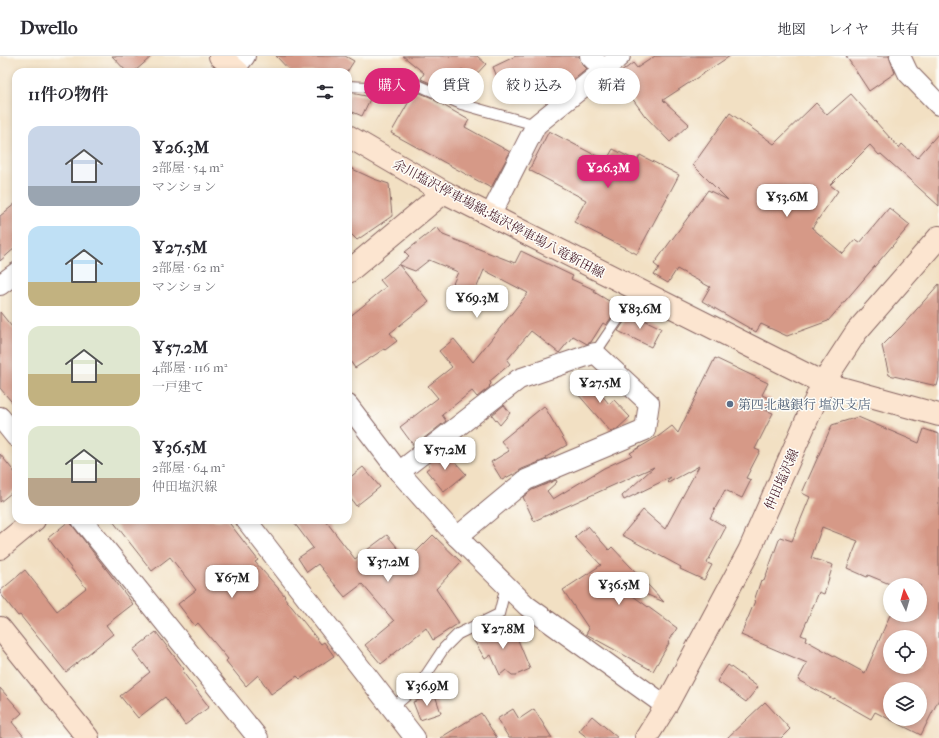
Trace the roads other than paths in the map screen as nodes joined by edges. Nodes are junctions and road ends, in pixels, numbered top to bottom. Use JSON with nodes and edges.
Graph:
{"nodes":[{"id":1,"x":620,"y":56,"type":"edge"},
{"id":2,"x":900,"y":56,"type":"edge"},
{"id":3,"x":597,"y":63,"type":"edge"},
{"id":4,"x":352,"y":86,"type":"edge"},
{"id":5,"x":939,"y":105,"type":"edge"},
{"id":6,"x":536,"y":125,"type":"junction"},
{"id":7,"x":352,"y":138,"type":"edge"},
{"id":8,"x":444,"y":192,"type":"junction"},
{"id":9,"x":490,"y":216,"type":"junction"},
{"id":10,"x":939,"y":237,"type":"edge"},
{"id":11,"x":352,"y":269,"type":"edge"},
{"id":12,"x":12,"y":276,"type":"edge"},
{"id":13,"x":0,"y":285,"type":"edge"},
{"id":14,"x":638,"y":290,"type":"junction"},
{"id":15,"x":595,"y":353,"type":"junction"},
{"id":16,"x":823,"y":383,"type":"junction"},
{"id":17,"x":352,"y":410,"type":"edge"},
{"id":18,"x":939,"y":415,"type":"edge"},
{"id":19,"x":0,"y":417,"type":"edge"},
{"id":20,"x":12,"y":432,"type":"edge"},
{"id":21,"x":399,"y":472,"type":"junction"},
{"id":22,"x":29,"y":524,"type":"edge"},
{"id":23,"x":85,"y":524,"type":"edge"},
{"id":24,"x":249,"y":524,"type":"edge"},
{"id":25,"x":457,"y":537,"type":"junction"},
{"id":26,"x":0,"y":548,"type":"edge"},
{"id":27,"x":506,"y":586,"type":"junction"},
{"id":28,"x":0,"y":628,"type":"edge"},
{"id":29,"x":666,"y":706,"type":"junction"},
{"id":30,"x":392,"y":708,"type":"junction"},
{"id":31,"x":409,"y":735,"type":"edge"},
{"id":32,"x":88,"y":738,"type":"edge"},
{"id":33,"x":258,"y":738,"type":"edge"},
{"id":34,"x":646,"y":738,"type":"edge"}],
"edges":[{"from":1,"to":3,"type":"street"},
{"from":2,"to":5,"type":"street"},
{"from":3,"to":6,"type":"street"},
{"from":4,"to":6,"type":"lane"},
{"from":6,"to":9,"type":"street"},
{"from":7,"to":8,"type":"main road","name":"余川塩沢停車場線;塩沢停車場八竜新田線"},
{"from":8,"to":9,"type":"main road","name":"余川塩沢停車場線;塩沢停車場八竜新田線"},
{"from":8,"to":11,"type":"main road"},
{"from":9,"to":14,"type":"main road","name":"余川塩沢停車場線;塩沢停車場八竜新田線"},
{"from":10,"to":16,"type":"main road","name":"仲田塩沢線"},
{"from":12,"to":13,"type":"street"},
{"from":14,"to":15,"type":"lane"},
{"from":14,"to":16,"type":"main road","name":"余川塩沢停車場線;塩沢停車場八竜新田線"},
{"from":15,"to":21,"type":"street"},
{"from":15,"to":25,"type":"street"},
{"from":16,"to":18,"type":"main road","name":"余川塩沢停車場線;塩沢停車場八竜新田線"},
{"from":16,"to":29,"type":"main road","name":"仲田塩沢線"},
{"from":17,"to":21,"type":"street"},
{"from":19,"to":20,"type":"street"},
{"from":21,"to":25,"type":"street"},
{"from":22,"to":26,"type":"main road"},
{"from":23,"to":33,"type":"street"},
{"from":24,"to":30,"type":"street"},
{"from":25,"to":27,"type":"street"},
{"from":27,"to":29,"type":"street"},
{"from":27,"to":30,"type":"lane"},
{"from":28,"to":32,"type":"main road"},
{"from":29,"to":34,"type":"main road","name":"仲田塩沢線"},
{"from":30,"to":31,"type":"street"}]}
